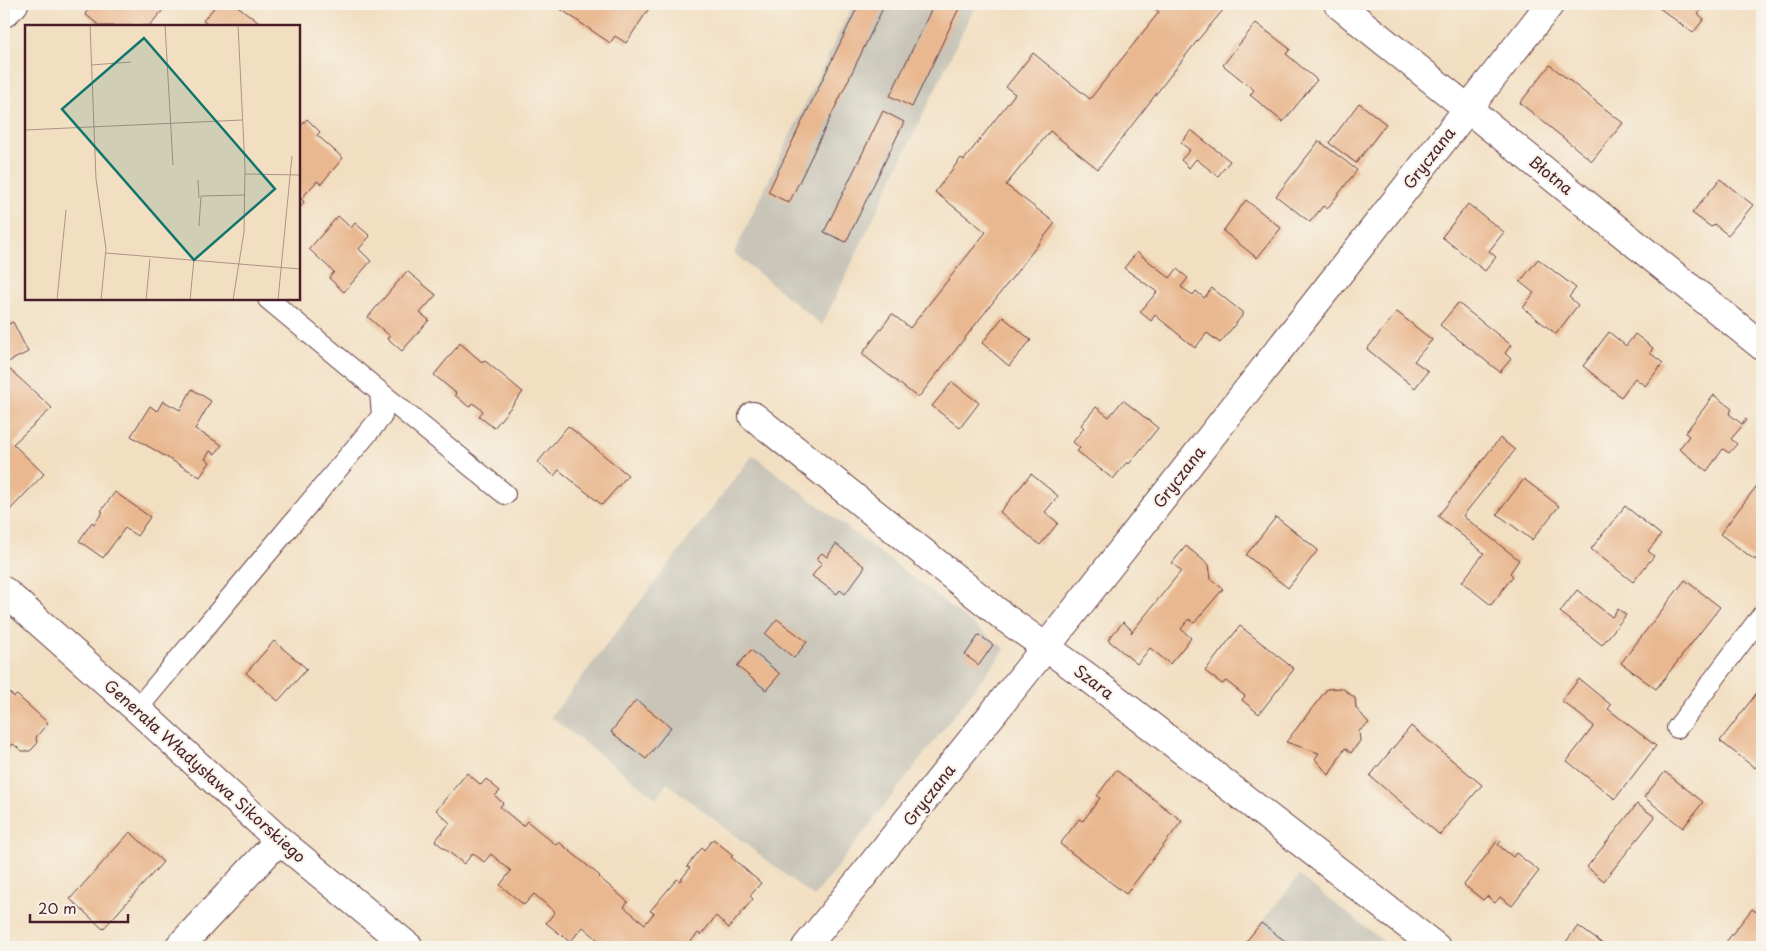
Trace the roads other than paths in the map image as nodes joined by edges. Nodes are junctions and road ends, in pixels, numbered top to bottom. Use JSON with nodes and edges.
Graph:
{"nodes":[{"id":1,"x":14,"y":4,"type":"edge"},
{"id":2,"x":1338,"y":4,"type":"edge"},
{"id":3,"x":1550,"y":4,"type":"edge"},
{"id":4,"x":4,"y":13,"type":"edge"},
{"id":5,"x":1468,"y":109,"type":"junction"},
{"id":6,"x":269,"y":300,"type":"edge"},
{"id":7,"x":1762,"y":346,"type":"edge"},
{"id":8,"x":380,"y":392,"type":"junction"},
{"id":9,"x":753,"y":416,"type":"dead end"},
{"id":10,"x":505,"y":494,"type":"dead end"},
{"id":11,"x":4,"y":591,"type":"edge"},
{"id":12,"x":1762,"y":615,"type":"edge"},
{"id":13,"x":1046,"y":646,"type":"junction"},
{"id":14,"x":137,"y":709,"type":"junction"},
{"id":15,"x":1677,"y":728,"type":"dead end"},
{"id":16,"x":279,"y":840,"type":"junction"},
{"id":17,"x":179,"y":947,"type":"edge"},
{"id":18,"x":410,"y":947,"type":"edge"},
{"id":19,"x":806,"y":947,"type":"edge"},
{"id":20,"x":1436,"y":947,"type":"edge"}],
"edges":[{"from":1,"to":4,"type":"street"},
{"from":2,"to":5,"type":"street","name":"Błotna"},
{"from":3,"to":5,"type":"street","name":"Gryczana"},
{"from":5,"to":7,"type":"street","name":"Błotna"},
{"from":5,"to":13,"type":"street","name":"Gryczana"},
{"from":6,"to":8,"type":"lane"},
{"from":8,"to":10,"type":"lane"},
{"from":8,"to":14,"type":"lane"},
{"from":9,"to":13,"type":"street","name":"Szara"},
{"from":11,"to":14,"type":"street","name":"Generała Władysława Sikorskiego"},
{"from":12,"to":15,"type":"lane"},
{"from":13,"to":19,"type":"street","name":"Gryczana"},
{"from":13,"to":20,"type":"street","name":"Szara"},
{"from":14,"to":16,"type":"street","name":"Generała Władysława Sikorskiego"},
{"from":16,"to":17,"type":"street"},
{"from":16,"to":18,"type":"street","name":"Generała Władysława Sikorskiego"}]}
